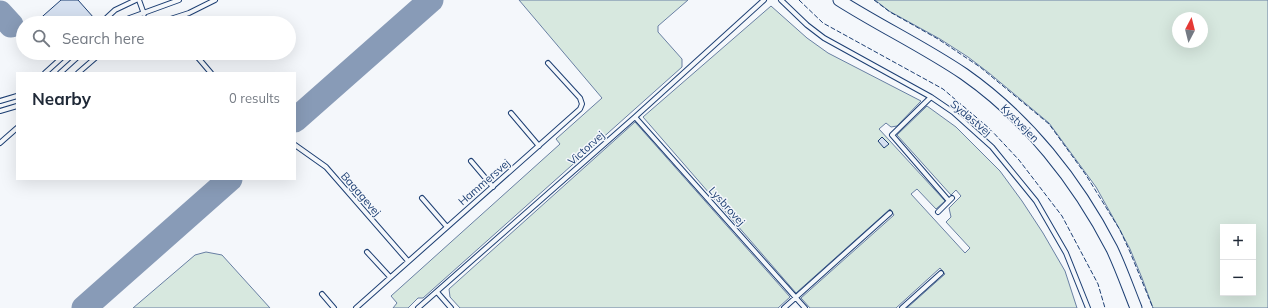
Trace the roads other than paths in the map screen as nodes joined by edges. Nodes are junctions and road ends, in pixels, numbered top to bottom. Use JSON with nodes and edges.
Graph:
{"nodes":[{"id":1,"x":138,"y":0,"type":"edge"},
{"id":2,"x":179,"y":0,"type":"edge"},
{"id":3,"x":215,"y":0,"type":"edge"},
{"id":4,"x":764,"y":0,"type":"edge"},
{"id":5,"x":781,"y":0,"type":"edge"},
{"id":6,"x":839,"y":0,"type":"edge"},
{"id":7,"x":144,"y":14,"type":"junction"},
{"id":8,"x":109,"y":16,"type":"edge"},
{"id":9,"x":138,"y":16,"type":"edge"},
{"id":10,"x":181,"y":16,"type":"edge"},
{"id":11,"x":59,"y":60,"type":"edge"},
{"id":12,"x":74,"y":60,"type":"edge"},
{"id":13,"x":93,"y":60,"type":"edge"},
{"id":14,"x":200,"y":60,"type":"edge"},
{"id":15,"x":548,"y":63,"type":"dead end"},
{"id":16,"x":46,"y":72,"type":"edge"},
{"id":17,"x":61,"y":72,"type":"edge"},
{"id":18,"x":79,"y":72,"type":"edge"},
{"id":19,"x":210,"y":72,"type":"edge"},
{"id":20,"x":16,"y":96,"type":"edge"},
{"id":21,"x":931,"y":97,"type":"junction"},
{"id":22,"x":0,"y":101,"type":"edge"},
{"id":23,"x":16,"y":106,"type":"edge"},
{"id":24,"x":0,"y":110,"type":"edge"},
{"id":25,"x":511,"y":113,"type":"dead end"},
{"id":26,"x":635,"y":117,"type":"junction"},
{"id":27,"x":16,"y":129,"type":"edge"},
{"id":28,"x":0,"y":143,"type":"edge"},
{"id":29,"x":296,"y":146,"type":"edge"},
{"id":30,"x":539,"y":146,"type":"junction"},
{"id":31,"x":471,"y":161,"type":"dead end"},
{"id":32,"x":493,"y":187,"type":"junction"},
{"id":33,"x":422,"y":198,"type":"dead end"},
{"id":34,"x":938,"y":212,"type":"dead end"},
{"id":35,"x":890,"y":213,"type":"dead end"},
{"id":36,"x":447,"y":227,"type":"junction"},
{"id":37,"x":367,"y":252,"type":"dead end"},
{"id":38,"x":408,"y":261,"type":"junction"},
{"id":39,"x":941,"y":273,"type":"dead end"},
{"id":40,"x":390,"y":277,"type":"junction"},
{"id":41,"x":437,"y":292,"type":"junction"},
{"id":42,"x":322,"y":294,"type":"dead end"},
{"id":43,"x":796,"y":298,"type":"junction"},
{"id":44,"x":334,"y":308,"type":"edge"},
{"id":45,"x":356,"y":308,"type":"edge"},
{"id":46,"x":418,"y":308,"type":"edge"},
{"id":47,"x":451,"y":308,"type":"edge"},
{"id":48,"x":784,"y":308,"type":"edge"},
{"id":49,"x":805,"y":308,"type":"edge"},
{"id":50,"x":902,"y":308,"type":"edge"},
{"id":51,"x":1088,"y":308,"type":"edge"},
{"id":52,"x":1136,"y":308,"type":"edge"}],
"edges":[{"from":1,"to":7,"type":"lane"},
{"from":1,"to":8,"type":"lane"},
{"from":2,"to":7,"type":"lane"},
{"from":3,"to":10,"type":"lane"},
{"from":4,"to":26,"type":"lane","name":"Victorvej"},
{"from":5,"to":21,"type":"lane","name":"Sydøstvej"},
{"from":6,"to":52,"type":"street","name":"Kystvejen"},
{"from":7,"to":9,"type":"lane"},
{"from":11,"to":16,"type":"lane"},
{"from":12,"to":17,"type":"lane"},
{"from":13,"to":18,"type":"lane"},
{"from":14,"to":19,"type":"lane"},
{"from":15,"to":30,"type":"lane","name":"Hammersvej"},
{"from":20,"to":22,"type":"lane"},
{"from":21,"to":34,"type":"lane"},
{"from":21,"to":51,"type":"lane","name":"Sydøstvej"},
{"from":23,"to":24,"type":"lane"},
{"from":25,"to":30,"type":"lane"},
{"from":26,"to":41,"type":"lane","name":"Victorvej"},
{"from":26,"to":43,"type":"lane","name":"Lysbrovej"},
{"from":27,"to":28,"type":"lane"},
{"from":29,"to":38,"type":"lane","name":"Bagagevej"},
{"from":30,"to":32,"type":"lane","name":"Hammersvej"},
{"from":31,"to":32,"type":"lane"},
{"from":32,"to":36,"type":"lane","name":"Hammersvej"},
{"from":33,"to":36,"type":"lane"},
{"from":35,"to":43,"type":"lane"},
{"from":36,"to":38,"type":"lane","name":"Hammersvej"},
{"from":37,"to":40,"type":"lane"},
{"from":38,"to":40,"type":"lane","name":"Hammersvej"},
{"from":39,"to":50,"type":"lane"},
{"from":40,"to":45,"type":"lane","name":"Hammersvej"},
{"from":41,"to":46,"type":"lane","name":"Victorvej"},
{"from":41,"to":47,"type":"lane"},
{"from":42,"to":44,"type":"lane"},
{"from":43,"to":48,"type":"lane"},
{"from":43,"to":49,"type":"lane","name":"Lysbrovej"}]}
